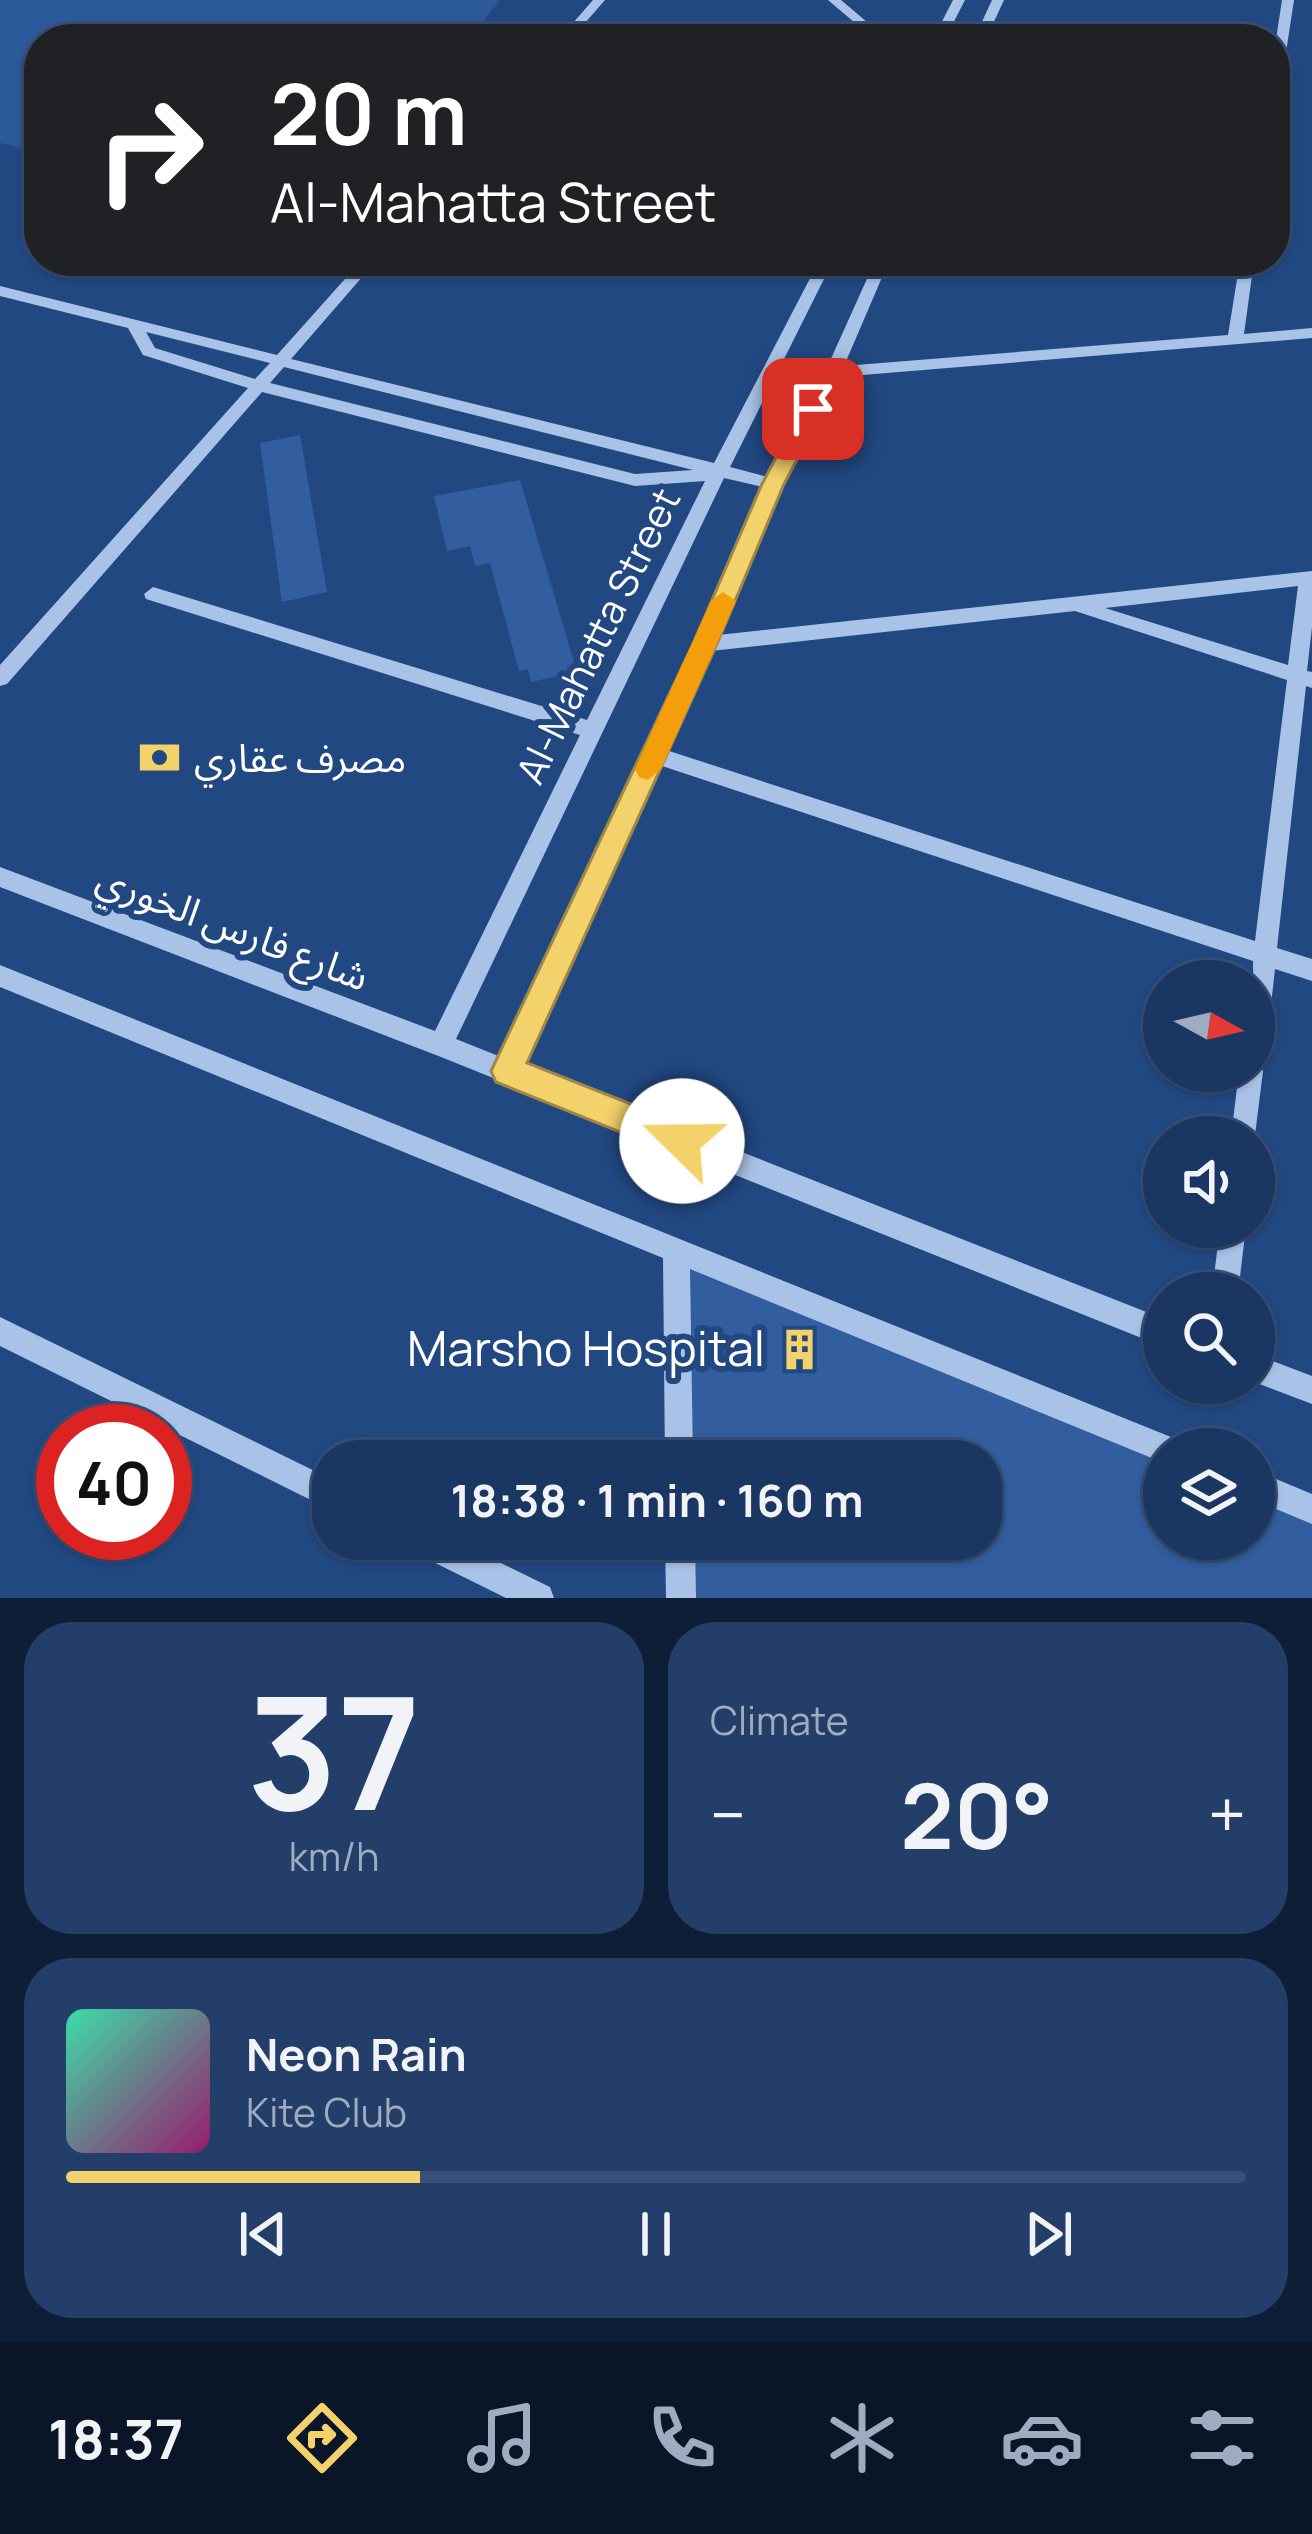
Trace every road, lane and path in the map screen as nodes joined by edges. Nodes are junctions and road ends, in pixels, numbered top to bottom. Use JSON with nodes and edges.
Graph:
{"nodes":[{"id":1,"x":599,"y":0,"type":"edge"},
{"id":2,"x":834,"y":0,"type":"edge"},
{"id":3,"x":578,"y":24,"type":"edge"},
{"id":4,"x":862,"y":24,"type":"edge"},
{"id":5,"x":356,"y":276,"type":"edge"},
{"id":6,"x":818,"y":276,"type":"edge"},
{"id":7,"x":875,"y":276,"type":"edge"},
{"id":8,"x":1245,"y":276,"type":"edge"},
{"id":9,"x":0,"y":291,"type":"edge"},
{"id":10,"x":134,"y":325,"type":"junction"},
{"id":11,"x":1312,"y":333,"type":"edge"},
{"id":12,"x":1235,"y":339,"type":"junction"},
{"id":13,"x":280,"y":362,"type":"junction"},
{"id":14,"x":833,"y":372,"type":"junction"},
{"id":15,"x":259,"y":386,"type":"junction"},
{"id":16,"x":718,"y":473,"type":"junction"},
{"id":17,"x":773,"y":484,"type":"junction"},
{"id":18,"x":1310,"y":578,"type":"edge"},
{"id":19,"x":153,"y":594,"type":"dead end"},
{"id":20,"x":1072,"y":604,"type":"junction"},
{"id":21,"x":705,"y":644,"type":"junction"},
{"id":22,"x":0,"y":678,"type":"edge"},
{"id":23,"x":1305,"y":678,"type":"edge"},
{"id":24,"x":592,"y":730,"type":"junction"},
{"id":25,"x":655,"y":755,"type":"junction"},
{"id":26,"x":0,"y":877,"type":"edge"},
{"id":27,"x":1265,"y":955,"type":"junction"},
{"id":28,"x":1264,"y":960,"type":"edge"},
{"id":29,"x":1312,"y":970,"type":"edge"},
{"id":30,"x":0,"y":976,"type":"edge"},
{"id":31,"x":441,"y":1045,"type":"junction"},
{"id":32,"x":507,"y":1071,"type":"junction"},
{"id":33,"x":676,"y":1249,"type":"junction"},
{"id":34,"x":1143,"y":1325,"type":"edge"},
{"id":35,"x":0,"y":1331,"type":"edge"},
{"id":36,"x":1275,"y":1376,"type":"edge"},
{"id":37,"x":1312,"y":1390,"type":"edge"},
{"id":38,"x":679,"y":1440,"type":"edge"},
{"id":39,"x":1143,"y":1440,"type":"edge"},
{"id":40,"x":312,"y":1486,"type":"edge"},
{"id":41,"x":1275,"y":1494,"type":"edge"},
{"id":42,"x":1312,"y":1509,"type":"edge"},
{"id":43,"x":462,"y":1560,"type":"edge"},
{"id":44,"x":680,"y":1560,"type":"edge"},
{"id":45,"x":539,"y":1598,"type":"edge"},
{"id":46,"x":681,"y":1598,"type":"edge"}],
"edges":[{"from":1,"to":3,"type":"street"},
{"from":2,"to":4,"type":"street"},
{"from":5,"to":13,"type":"street"},
{"from":6,"to":16,"type":"street","name":"Al-Mahatta Street"},
{"from":7,"to":14,"type":"street"},
{"from":8,"to":12,"type":"street"},
{"from":9,"to":10,"type":"street"},
{"from":10,"to":13,"type":"street"},
{"from":10,"to":15,"type":"street"},
{"from":11,"to":12,"type":"street"},
{"from":12,"to":14,"type":"street"},
{"from":13,"to":15,"type":"street"},
{"from":13,"to":16,"type":"street"},
{"from":14,"to":17,"type":"street"},
{"from":15,"to":16,"type":"street"},
{"from":15,"to":22,"type":"street"},
{"from":16,"to":17,"type":"street"},
{"from":16,"to":24,"type":"street","name":"Al-Mahatta Street"},
{"from":17,"to":21,"type":"street"},
{"from":18,"to":20,"type":"street"},
{"from":18,"to":23,"type":"street"},
{"from":19,"to":24,"type":"street"},
{"from":20,"to":21,"type":"street"},
{"from":20,"to":23,"type":"street"},
{"from":21,"to":25,"type":"street"},
{"from":23,"to":27,"type":"street"},
{"from":24,"to":31,"type":"street","name":"Al-Mahatta Street"},
{"from":25,"to":27,"type":"street"},
{"from":25,"to":32,"type":"street"},
{"from":26,"to":31,"type":"street","name":"شارع فارس الخوري"},
{"from":27,"to":28,"type":"street"},
{"from":27,"to":29,"type":"street"},
{"from":30,"to":33,"type":"street"},
{"from":31,"to":32,"type":"street","name":"شارع فارس الخوري"},
{"from":32,"to":34,"type":"street","name":"شارع فارس الخوري"},
{"from":33,"to":38,"type":"street"},
{"from":33,"to":39,"type":"street"},
{"from":35,"to":40,"type":"street"},
{"from":36,"to":37,"type":"street"},
{"from":41,"to":42,"type":"street"},
{"from":43,"to":45,"type":"street"},
{"from":44,"to":46,"type":"street"}]}
